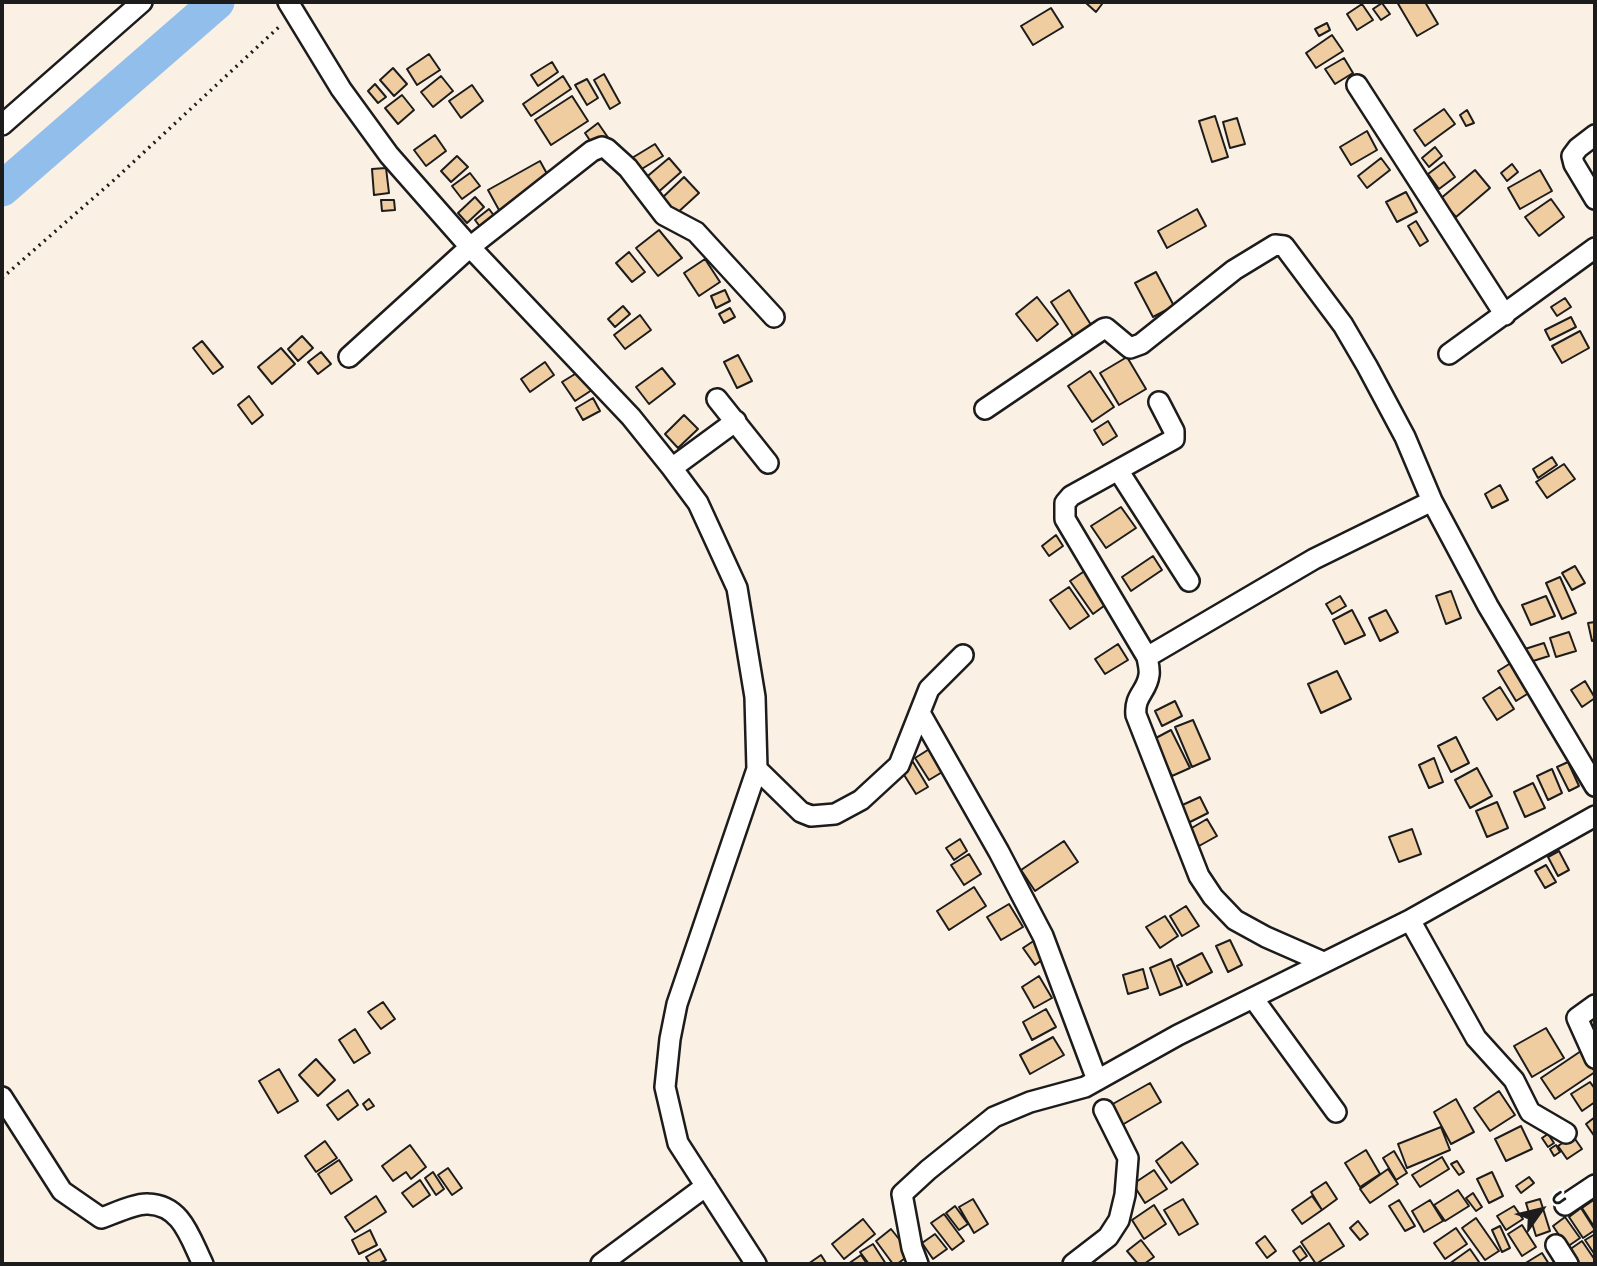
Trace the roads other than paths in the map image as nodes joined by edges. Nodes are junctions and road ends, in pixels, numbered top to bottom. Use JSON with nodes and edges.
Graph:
{"nodes":[{"id":1,"x":142,"y":2,"type":"edge"},
{"id":2,"x":291,"y":6,"type":"edge"},
{"id":3,"x":1357,"y":85,"type":"dead end"},
{"id":4,"x":2,"y":125,"type":"edge"},
{"id":5,"x":1595,"y":135,"type":"edge"},
{"id":6,"x":1595,"y":199,"type":"edge"},
{"id":7,"x":470,"y":247,"type":"junction"},
{"id":8,"x":1595,"y":248,"type":"edge"},
{"id":9,"x":1505,"y":315,"type":"junction"},
{"id":10,"x":774,"y":317,"type":"dead end"},
{"id":11,"x":1449,"y":354,"type":"dead end"},
{"id":12,"x":349,"y":357,"type":"dead end"},
{"id":13,"x":717,"y":399,"type":"dead end"},
{"id":14,"x":1159,"y":402,"type":"dead end"},
{"id":15,"x":985,"y":409,"type":"dead end"},
{"id":16,"x":736,"y":421,"type":"junction"},
{"id":17,"x":768,"y":463,"type":"dead end"},
{"id":18,"x":672,"y":468,"type":"junction"},
{"id":19,"x":1118,"y":470,"type":"junction"},
{"id":20,"x":1432,"y":501,"type":"junction"},
{"id":21,"x":1189,"y":581,"type":"dead end"},
{"id":22,"x":963,"y":655,"type":"dead end"},
{"id":23,"x":1147,"y":657,"type":"junction"},
{"id":24,"x":920,"y":713,"type":"junction"},
{"id":25,"x":757,"y":769,"type":"junction"},
{"id":26,"x":1595,"y":786,"type":"edge"},
{"id":27,"x":1595,"y":816,"type":"edge"},
{"id":28,"x":1410,"y":920,"type":"junction"},
{"id":29,"x":1323,"y":962,"type":"junction"},
{"id":30,"x":1253,"y":998,"type":"junction"},
{"id":31,"x":1595,"y":1005,"type":"edge"},
{"id":32,"x":1595,"y":1058,"type":"edge"},
{"id":33,"x":1097,"y":1080,"type":"junction"},
{"id":34,"x":2,"y":1097,"type":"edge"},
{"id":35,"x":1104,"y":1110,"type":"dead end"},
{"id":36,"x":1336,"y":1112,"type":"dead end"},
{"id":37,"x":1566,"y":1133,"type":"dead end"},
{"id":38,"x":1595,"y":1185,"type":"edge"},
{"id":39,"x":706,"y":1186,"type":"junction"},
{"id":40,"x":1564,"y":1205,"type":"dead end"},
{"id":41,"x":1556,"y":1245,"type":"dead end"},
{"id":42,"x":203,"y":1264,"type":"edge"},
{"id":43,"x":601,"y":1264,"type":"edge"},
{"id":44,"x":756,"y":1264,"type":"edge"},
{"id":45,"x":918,"y":1264,"type":"edge"},
{"id":46,"x":1073,"y":1264,"type":"edge"},
{"id":47,"x":1568,"y":1264,"type":"edge"}],
"edges":[{"from":1,"to":4,"type":"street"},
{"from":2,"to":7,"type":"street"},
{"from":3,"to":9,"type":"street"},
{"from":5,"to":6,"type":"street"},
{"from":7,"to":10,"type":"street"},
{"from":7,"to":12,"type":"street"},
{"from":7,"to":18,"type":"street"},
{"from":8,"to":9,"type":"street"},
{"from":9,"to":11,"type":"street"},
{"from":13,"to":16,"type":"street"},
{"from":14,"to":19,"type":"street"},
{"from":15,"to":20,"type":"street"},
{"from":16,"to":17,"type":"street"},
{"from":16,"to":18,"type":"street"},
{"from":18,"to":25,"type":"street"},
{"from":19,"to":21,"type":"street"},
{"from":19,"to":23,"type":"street"},
{"from":20,"to":23,"type":"street"},
{"from":20,"to":26,"type":"street"},
{"from":22,"to":24,"type":"street"},
{"from":23,"to":29,"type":"street"},
{"from":24,"to":25,"type":"street"},
{"from":24,"to":33,"type":"street"},
{"from":25,"to":39,"type":"street"},
{"from":27,"to":28,"type":"street"},
{"from":28,"to":29,"type":"street"},
{"from":28,"to":37,"type":"street"},
{"from":29,"to":30,"type":"street"},
{"from":30,"to":33,"type":"street"},
{"from":30,"to":36,"type":"street"},
{"from":31,"to":32,"type":"street"},
{"from":33,"to":45,"type":"street"},
{"from":34,"to":42,"type":"street"},
{"from":35,"to":46,"type":"street"},
{"from":38,"to":40,"type":"street"},
{"from":39,"to":43,"type":"street"},
{"from":39,"to":44,"type":"street"},
{"from":41,"to":47,"type":"street"}]}
